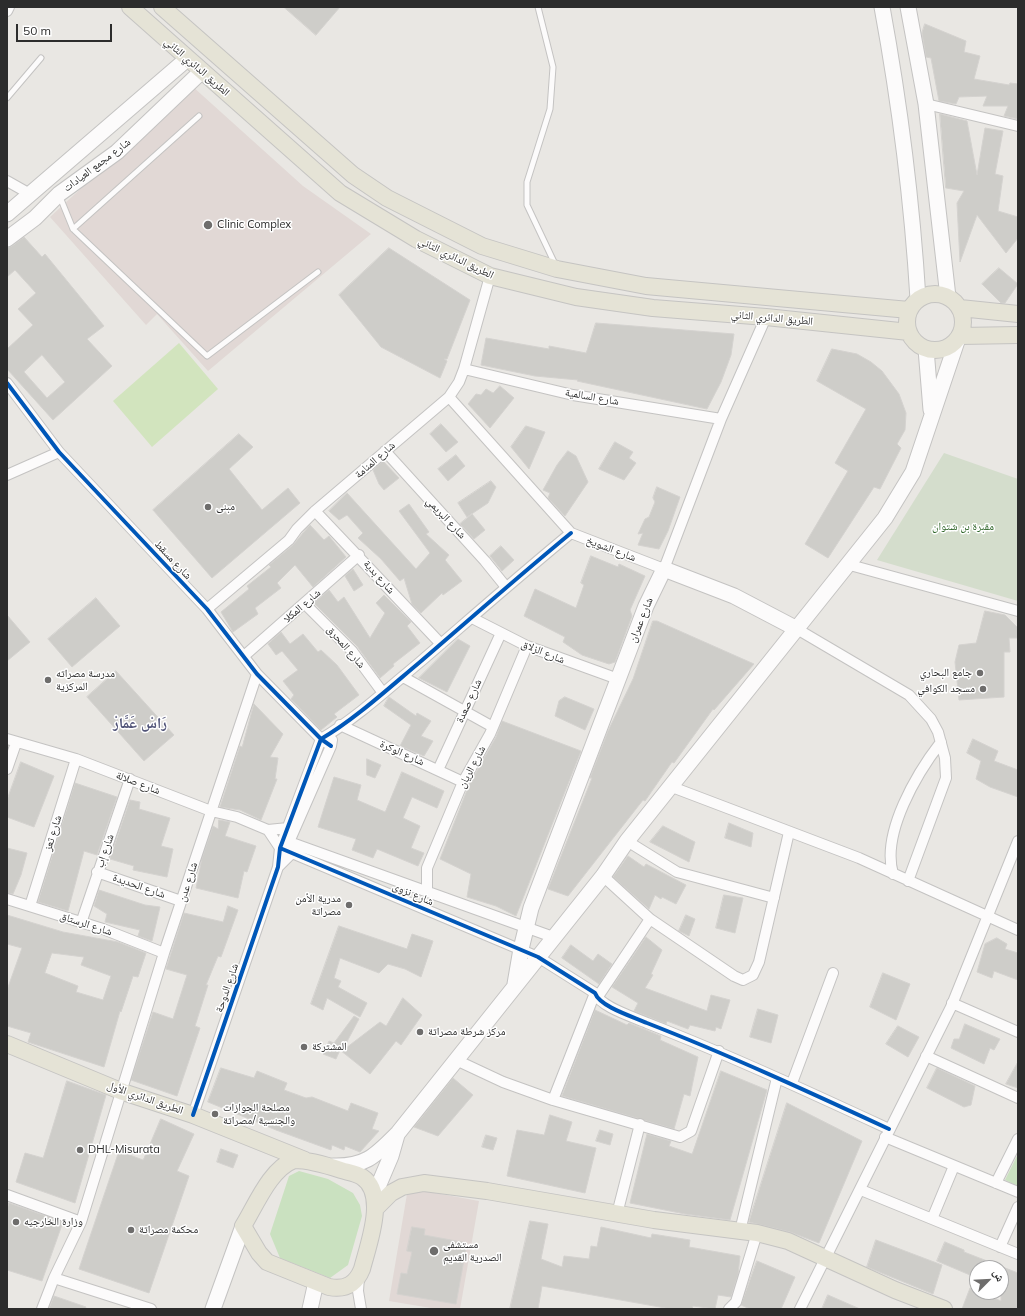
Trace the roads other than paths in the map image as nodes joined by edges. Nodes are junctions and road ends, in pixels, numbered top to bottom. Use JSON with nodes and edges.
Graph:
{"nodes":[{"id":1,"x":9,"y":7,"type":"edge"},
{"id":2,"x":130,"y":7,"type":"edge"},
{"id":3,"x":162,"y":7,"type":"edge"},
{"id":4,"x":538,"y":7,"type":"edge"},
{"id":5,"x":882,"y":7,"type":"edge"},
{"id":6,"x":908,"y":7,"type":"edge"},
{"id":7,"x":7,"y":11,"type":"edge"},
{"id":8,"x":41,"y":58,"type":"dead end"},
{"id":9,"x":187,"y":59,"type":"junction"},
{"id":10,"x":202,"y":71,"type":"junction"},
{"id":11,"x":7,"y":98,"type":"edge"},
{"id":12,"x":926,"y":104,"type":"junction"},
{"id":13,"x":199,"y":116,"type":"dead end"},
{"id":14,"x":1018,"y":126,"type":"edge"},
{"id":15,"x":7,"y":181,"type":"edge"},
{"id":16,"x":30,"y":194,"type":"junction"},
{"id":17,"x":59,"y":194,"type":"junction"},
{"id":18,"x":7,"y":214,"type":"edge"},
{"id":19,"x":73,"y":229,"type":"junction"},
{"id":20,"x":7,"y":239,"type":"edge"},
{"id":21,"x":557,"y":269,"type":"junction"},
{"id":22,"x":318,"y":272,"type":"dead end"},
{"id":23,"x":490,"y":276,"type":"junction"},
{"id":24,"x":948,"y":297,"type":"junction"},
{"id":25,"x":914,"y":305,"type":"junction"},
{"id":26,"x":960,"y":308,"type":"junction"},
{"id":27,"x":1018,"y":314,"type":"edge"},
{"id":28,"x":766,"y":317,"type":"junction"},
{"id":29,"x":908,"y":332,"type":"junction"},
{"id":30,"x":1018,"y":335,"type":"edge"},
{"id":31,"x":959,"y":338,"type":"junction"},
{"id":32,"x":926,"y":349,"type":"junction"},
{"id":33,"x":464,"y":369,"type":"junction"},
{"id":34,"x":7,"y":383,"type":"edge"},
{"id":35,"x":449,"y":397,"type":"junction"},
{"id":36,"x":931,"y":415,"type":"junction"},
{"id":37,"x":721,"y":419,"type":"junction"},
{"id":38,"x":385,"y":451,"type":"junction"},
{"id":39,"x":58,"y":452,"type":"junction"},
{"id":40,"x":7,"y":475,"type":"edge"},
{"id":41,"x":315,"y":511,"type":"junction"},
{"id":42,"x":571,"y":534,"type":"junction"},
{"id":43,"x":359,"y":555,"type":"junction"},
{"id":44,"x":850,"y":565,"type":"junction"},
{"id":45,"x":664,"y":569,"type":"junction"},
{"id":46,"x":506,"y":587,"type":"junction"},
{"id":47,"x":305,"y":604,"type":"junction"},
{"id":48,"x":207,"y":609,"type":"junction"},
{"id":49,"x":1018,"y":612,"type":"edge"},
{"id":50,"x":472,"y":618,"type":"junction"},
{"id":51,"x":797,"y":629,"type":"junction"},
{"id":52,"x":501,"y":633,"type":"junction"},
{"id":53,"x":441,"y":644,"type":"junction"},
{"id":54,"x":527,"y":646,"type":"junction"},
{"id":55,"x":244,"y":656,"type":"junction"},
{"id":56,"x":257,"y":674,"type":"junction"},
{"id":57,"x":402,"y":677,"type":"junction"},
{"id":58,"x":618,"y":679,"type":"junction"},
{"id":59,"x":383,"y":693,"type":"junction"},
{"id":60,"x":464,"y":712,"type":"junction"},
{"id":61,"x":493,"y":728,"type":"junction"},
{"id":62,"x":336,"y":729,"type":"junction"},
{"id":63,"x":321,"y":739,"type":"junction"},
{"id":64,"x":12,"y":741,"type":"edge"},
{"id":65,"x":941,"y":742,"type":"junction"},
{"id":66,"x":331,"y":746,"type":"junction"},
{"id":67,"x":76,"y":759,"type":"junction"},
{"id":68,"x":7,"y":769,"type":"edge"},
{"id":69,"x":438,"y":770,"type":"junction"},
{"id":70,"x":130,"y":779,"type":"junction"},
{"id":71,"x":463,"y":782,"type":"junction"},
{"id":72,"x":672,"y":787,"type":"junction"},
{"id":73,"x":211,"y":811,"type":"junction"},
{"id":74,"x":288,"y":828,"type":"junction"},
{"id":75,"x":268,"y":830,"type":"junction"},
{"id":76,"x":789,"y":832,"type":"junction"},
{"id":77,"x":627,"y":841,"type":"junction"},
{"id":78,"x":1018,"y":841,"type":"edge"},
{"id":79,"x":285,"y":845,"type":"junction"},
{"id":80,"x":292,"y":852,"type":"junction"},
{"id":81,"x":278,"y":867,"type":"junction"},
{"id":82,"x":97,"y":872,"type":"junction"},
{"id":83,"x":893,"y":874,"type":"junction"},
{"id":84,"x":603,"y":876,"type":"junction"},
{"id":85,"x":908,"y":881,"type":"junction"},
{"id":86,"x":427,"y":891,"type":"junction"},
{"id":87,"x":774,"y":898,"type":"junction"},
{"id":88,"x":7,"y":899,"type":"edge"},
{"id":89,"x":181,"y":901,"type":"junction"},
{"id":90,"x":30,"y":906,"type":"junction"},
{"id":91,"x":988,"y":917,"type":"junction"},
{"id":92,"x":650,"y":919,"type":"junction"},
{"id":93,"x":81,"y":923,"type":"junction"},
{"id":94,"x":527,"y":926,"type":"junction"},
{"id":95,"x":1018,"y":930,"type":"edge"},
{"id":96,"x":554,"y":937,"type":"junction"},
{"id":97,"x":521,"y":949,"type":"junction"},
{"id":98,"x":164,"y":953,"type":"junction"},
{"id":99,"x":538,"y":957,"type":"junction"},
{"id":100,"x":833,"y":973,"type":"dead end"},
{"id":101,"x":515,"y":985,"type":"junction"},
{"id":102,"x":596,"y":995,"type":"junction"},
{"id":103,"x":952,"y":1003,"type":"junction"},
{"id":104,"x":1018,"y":1032,"type":"edge"},
{"id":105,"x":7,"y":1044,"type":"edge"},
{"id":106,"x":719,"y":1051,"type":"junction"},
{"id":107,"x":926,"y":1056,"type":"junction"},
{"id":108,"x":456,"y":1060,"type":"junction"},
{"id":109,"x":778,"y":1078,"type":"junction"},
{"id":110,"x":792,"y":1083,"type":"junction"},
{"id":111,"x":123,"y":1092,"type":"junction"},
{"id":112,"x":1018,"y":1098,"type":"edge"},
{"id":113,"x":553,"y":1100,"type":"junction"},
{"id":114,"x":193,"y":1115,"type":"junction"},
{"id":115,"x":640,"y":1124,"type":"junction"},
{"id":116,"x":398,"y":1133,"type":"junction"},
{"id":117,"x":887,"y":1133,"type":"junction"},
{"id":118,"x":1018,"y":1139,"type":"edge"},
{"id":119,"x":305,"y":1160,"type":"junction"},
{"id":120,"x":328,"y":1166,"type":"junction"},
{"id":121,"x":954,"y":1166,"type":"junction"},
{"id":122,"x":996,"y":1183,"type":"junction"},
{"id":123,"x":861,"y":1190,"type":"junction"},
{"id":124,"x":1018,"y":1192,"type":"edge"},
{"id":125,"x":7,"y":1195,"type":"edge"},
{"id":126,"x":375,"y":1202,"type":"junction"},
{"id":127,"x":1018,"y":1207,"type":"edge"},
{"id":128,"x":617,"y":1214,"type":"junction"},
{"id":129,"x":932,"y":1219,"type":"junction"},
{"id":130,"x":82,"y":1222,"type":"junction"},
{"id":131,"x":243,"y":1226,"type":"junction"},
{"id":132,"x":740,"y":1231,"type":"junction"},
{"id":133,"x":757,"y":1232,"type":"junction"},
{"id":134,"x":1000,"y":1247,"type":"junction"},
{"id":135,"x":1018,"y":1254,"type":"edge"},
{"id":136,"x":826,"y":1258,"type":"junction"},
{"id":137,"x":359,"y":1277,"type":"junction"},
{"id":138,"x":54,"y":1278,"type":"junction"},
{"id":139,"x":316,"y":1282,"type":"junction"},
{"id":140,"x":895,"y":1290,"type":"junction"},
{"id":141,"x":42,"y":1309,"type":"edge"},
{"id":142,"x":151,"y":1309,"type":"edge"},
{"id":143,"x":213,"y":1309,"type":"edge"},
{"id":144,"x":310,"y":1309,"type":"edge"},
{"id":145,"x":361,"y":1309,"type":"edge"},
{"id":146,"x":729,"y":1309,"type":"edge"},
{"id":147,"x":800,"y":1309,"type":"edge"},
{"id":148,"x":911,"y":1309,"type":"edge"},
{"id":149,"x":944,"y":1309,"type":"edge"}],
"edges":[{"from":1,"to":7,"type":"street"},
{"from":2,"to":9,"type":"main road","name":"الطريق الدائري الثاني"},
{"from":3,"to":21,"type":"main road","name":"الطريق الدائري الثاني"},
{"from":4,"to":21,"type":"lane"},
{"from":5,"to":25,"type":"main road"},
{"from":6,"to":12,"type":"main road"},
{"from":8,"to":11,"type":"lane"},
{"from":9,"to":10,"type":"main road","name":"الطريق الدائري الثاني"},
{"from":9,"to":16,"type":"main road","name":"شارع مجمع العيادات"},
{"from":10,"to":17,"type":"main road","name":"شارع مجمع العيادات"},
{"from":10,"to":23,"type":"main road","name":"الطريق الدائري الثاني"},
{"from":12,"to":14,"type":"street"},
{"from":12,"to":24,"type":"main road"},
{"from":13,"to":19,"type":"lane"},
{"from":15,"to":16,"type":"street"},
{"from":16,"to":18,"type":"main road","name":"شارع مجمع العيادات"},
{"from":17,"to":19,"type":"lane"},
{"from":17,"to":20,"type":"main road","name":"شارع مجمع العيادات"},
{"from":19,"to":22,"type":"lane"},
{"from":21,"to":25,"type":"main road","name":"الطريق الدائري الثاني"},
{"from":23,"to":28,"type":"main road","name":"الطريق الدائري الثاني"},
{"from":23,"to":33,"type":"street","name":"شارع المنامة"},
{"from":24,"to":25,"type":"main road"},
{"from":24,"to":26,"type":"main road"},
{"from":25,"to":29,"type":"main road"},
{"from":26,"to":27,"type":"main road"},
{"from":26,"to":31,"type":"main road"},
{"from":28,"to":29,"type":"main road","name":"الطريق الدائري الثاني"},
{"from":28,"to":37,"type":"street","name":"شارع عمران"},
{"from":29,"to":32,"type":"main road"},
{"from":30,"to":31,"type":"main road"},
{"from":31,"to":32,"type":"main road"},
{"from":31,"to":36,"type":"main road"},
{"from":32,"to":36,"type":"main road"},
{"from":33,"to":35,"type":"street","name":"شارع المنامة"},
{"from":33,"to":37,"type":"street","name":"شارع السالمية"},
{"from":34,"to":39,"type":"street","name":"شارع مسقط"},
{"from":35,"to":38,"type":"street","name":"شارع المنامة"},
{"from":35,"to":42,"type":"street","name":"شارع الشويخ"},
{"from":36,"to":44,"type":"main road"},
{"from":37,"to":45,"type":"street","name":"شارع عمران"},
{"from":38,"to":41,"type":"street","name":"شارع المنامة"},
{"from":38,"to":46,"type":"street","name":"شارع البريمي"},
{"from":39,"to":40,"type":"street"},
{"from":39,"to":48,"type":"street","name":"شارع مسقط"},
{"from":41,"to":43,"type":"street","name":"شارع بدية"},
{"from":41,"to":48,"type":"street","name":"شارع المنامة"},
{"from":42,"to":45,"type":"street","name":"شارع الشويخ"},
{"from":42,"to":46,"type":"street"},
{"from":43,"to":47,"type":"street","name":"شارع المكلا"},
{"from":43,"to":53,"type":"street","name":"شارع بدية"},
{"from":44,"to":49,"type":"street"},
{"from":44,"to":51,"type":"main road"},
{"from":45,"to":51,"type":"main road","name":"شارع الشويخ"},
{"from":45,"to":58,"type":"main road","name":"شارع عمران"},
{"from":46,"to":50,"type":"street"},
{"from":47,"to":55,"type":"street","name":"شارع المكلا"},
{"from":47,"to":59,"type":"street","name":"شارع المحرق"},
{"from":48,"to":55,"type":"street","name":"شارع مسقط"},
{"from":50,"to":52,"type":"street","name":"شارع الزلاق"},
{"from":50,"to":53,"type":"street"},
{"from":51,"to":65,"type":"street"},
{"from":51,"to":72,"type":"main road"},
{"from":52,"to":54,"type":"street","name":"شارع الزلاق"},
{"from":52,"to":60,"type":"street","name":"شارع صعدة"},
{"from":53,"to":57,"type":"street"},
{"from":54,"to":58,"type":"street","name":"شارع الزلاق"},
{"from":54,"to":61,"type":"street","name":"شارع الريان"},
{"from":55,"to":56,"type":"street","name":"شارع مسقط"},
{"from":56,"to":63,"type":"street","name":"شارع مسقط"},
{"from":56,"to":73,"type":"street","name":"شارع عدن"},
{"from":57,"to":59,"type":"street"},
{"from":57,"to":60,"type":"street"},
{"from":58,"to":94,"type":"main road","name":"شارع عمران"},
{"from":59,"to":62,"type":"street"},
{"from":60,"to":61,"type":"street"},
{"from":60,"to":69,"type":"street","name":"شارع صعدة"},
{"from":61,"to":71,"type":"street","name":"شارع الريان"},
{"from":62,"to":63,"type":"street"},
{"from":62,"to":66,"type":"street"},
{"from":62,"to":69,"type":"street","name":"شارع الوكرة"},
{"from":63,"to":66,"type":"street","name":"شارع مسقط"},
{"from":63,"to":74,"type":"street"},
{"from":64,"to":67,"type":"street","name":"شارع صلالة"},
{"from":64,"to":68,"type":"street"},
{"from":65,"to":83,"type":"street"},
{"from":65,"to":85,"type":"street"},
{"from":66,"to":79,"type":"street"},
{"from":67,"to":70,"type":"street","name":"شارع صلالة"},
{"from":67,"to":90,"type":"street","name":"شارع تعز"},
{"from":69,"to":71,"type":"street","name":"شارع الوكرة"},
{"from":70,"to":73,"type":"street","name":"شارع صلالة"},
{"from":70,"to":82,"type":"street","name":"شارع إب"},
{"from":71,"to":86,"type":"street","name":"شارع الريان"},
{"from":72,"to":76,"type":"street"},
{"from":72,"to":77,"type":"main road"},
{"from":73,"to":75,"type":"street","name":"شارع صلالة"},
{"from":73,"to":89,"type":"street","name":"شارع عدن"},
{"from":74,"to":75,"type":"street"},
{"from":74,"to":79,"type":"street"},
{"from":75,"to":79,"type":"street"},
{"from":76,"to":83,"type":"street"},
{"from":76,"to":87,"type":"street"},
{"from":77,"to":84,"type":"main road"},
{"from":77,"to":87,"type":"street"},
{"from":78,"to":91,"type":"street"},
{"from":79,"to":80,"type":"street"},
{"from":79,"to":81,"type":"street"},
{"from":79,"to":86,"type":"street","name":"شارع نزوى"},
{"from":80,"to":81,"type":"street"},
{"from":80,"to":97,"type":"street","name":"شارع نزوى"},
{"from":81,"to":114,"type":"street","name":"شارع الدوحة"},
{"from":82,"to":89,"type":"street","name":"شارع الحديدة"},
{"from":82,"to":93,"type":"street","name":"شارع إب"},
{"from":83,"to":85,"type":"street"},
{"from":84,"to":92,"type":"street"},
{"from":84,"to":96,"type":"main road"},
{"from":85,"to":91,"type":"street"},
{"from":86,"to":94,"type":"street","name":"شارع نزوى"},
{"from":87,"to":92,"type":"street"},
{"from":88,"to":90,"type":"street","name":"شارع الرستاق"},
{"from":89,"to":98,"type":"street","name":"شارع عدن"},
{"from":90,"to":93,"type":"street","name":"شارع الرستاق"},
{"from":91,"to":95,"type":"street"},
{"from":91,"to":103,"type":"street"},
{"from":92,"to":102,"type":"street"},
{"from":93,"to":98,"type":"street","name":"شارع الرستاق"},
{"from":94,"to":96,"type":"street","name":"شارع نزوى"},
{"from":94,"to":97,"type":"main road","name":"شارع عمران"},
{"from":96,"to":99,"type":"main road"},
{"from":97,"to":99,"type":"street","name":"شارع نزوى"},
{"from":97,"to":101,"type":"main road","name":"شارع عمران"},
{"from":98,"to":111,"type":"street","name":"شارع عدن"},
{"from":99,"to":101,"type":"main road"},
{"from":99,"to":102,"type":"street","name":"شارع نزوى"},
{"from":100,"to":110,"type":"street"},
{"from":101,"to":108,"type":"main road"},
{"from":102,"to":106,"type":"street","name":"شارع نزوى"},
{"from":102,"to":113,"type":"street"},
{"from":103,"to":104,"type":"street"},
{"from":103,"to":107,"type":"street"},
{"from":105,"to":111,"type":"main road","name":"الطريق الدائري الأول"},
{"from":106,"to":109,"type":"street","name":"شارع نزوى"},
{"from":106,"to":115,"type":"street"},
{"from":107,"to":112,"type":"street"},
{"from":107,"to":117,"type":"street"},
{"from":108,"to":113,"type":"street"},
{"from":108,"to":116,"type":"main road"},
{"from":109,"to":110,"type":"street","name":"شارع نزوى"},
{"from":109,"to":132,"type":"street"},
{"from":110,"to":117,"type":"street","name":"شارع نزوى"},
{"from":111,"to":114,"type":"main road","name":"الطريق الدائري الأول"},
{"from":111,"to":130,"type":"street","name":"شارع عدن"},
{"from":113,"to":115,"type":"street"},
{"from":114,"to":119,"type":"main road","name":"الطريق الدائري الأول"},
{"from":115,"to":128,"type":"street"},
{"from":116,"to":120,"type":"main road"},
{"from":116,"to":126,"type":"main road"},
{"from":117,"to":121,"type":"street","name":"شارع نزوى"},
{"from":117,"to":123,"type":"street"},
{"from":118,"to":122,"type":"street"},
{"from":119,"to":120,"type":"main road"},
{"from":119,"to":131,"type":"main road"},
{"from":120,"to":126,"type":"main road"},
{"from":121,"to":122,"type":"street","name":"شارع نزوى"},
{"from":121,"to":129,"type":"street"},
{"from":122,"to":124,"type":"street","name":"شارع نزوى"},
{"from":123,"to":129,"type":"street"},
{"from":123,"to":136,"type":"street"},
{"from":125,"to":130,"type":"street"},
{"from":126,"to":128,"type":"main road"},
{"from":126,"to":137,"type":"main road"},
{"from":127,"to":134,"type":"street"},
{"from":128,"to":132,"type":"main road"},
{"from":129,"to":134,"type":"street"},
{"from":130,"to":138,"type":"street","name":"شارع عدن"},
{"from":131,"to":139,"type":"main road"},
{"from":131,"to":143,"type":"main road"},
{"from":132,"to":133,"type":"main road"},
{"from":133,"to":136,"type":"main road"},
{"from":133,"to":146,"type":"street"},
{"from":134,"to":135,"type":"street"},
{"from":136,"to":140,"type":"main road"},
{"from":136,"to":147,"type":"street"},
{"from":137,"to":139,"type":"main road"},
{"from":137,"to":145,"type":"street"},
{"from":138,"to":141,"type":"street","name":"شارع عدن"},
{"from":138,"to":142,"type":"street"},
{"from":139,"to":144,"type":"main road"},
{"from":140,"to":148,"type":"main road"},
{"from":140,"to":149,"type":"main road"}]}
